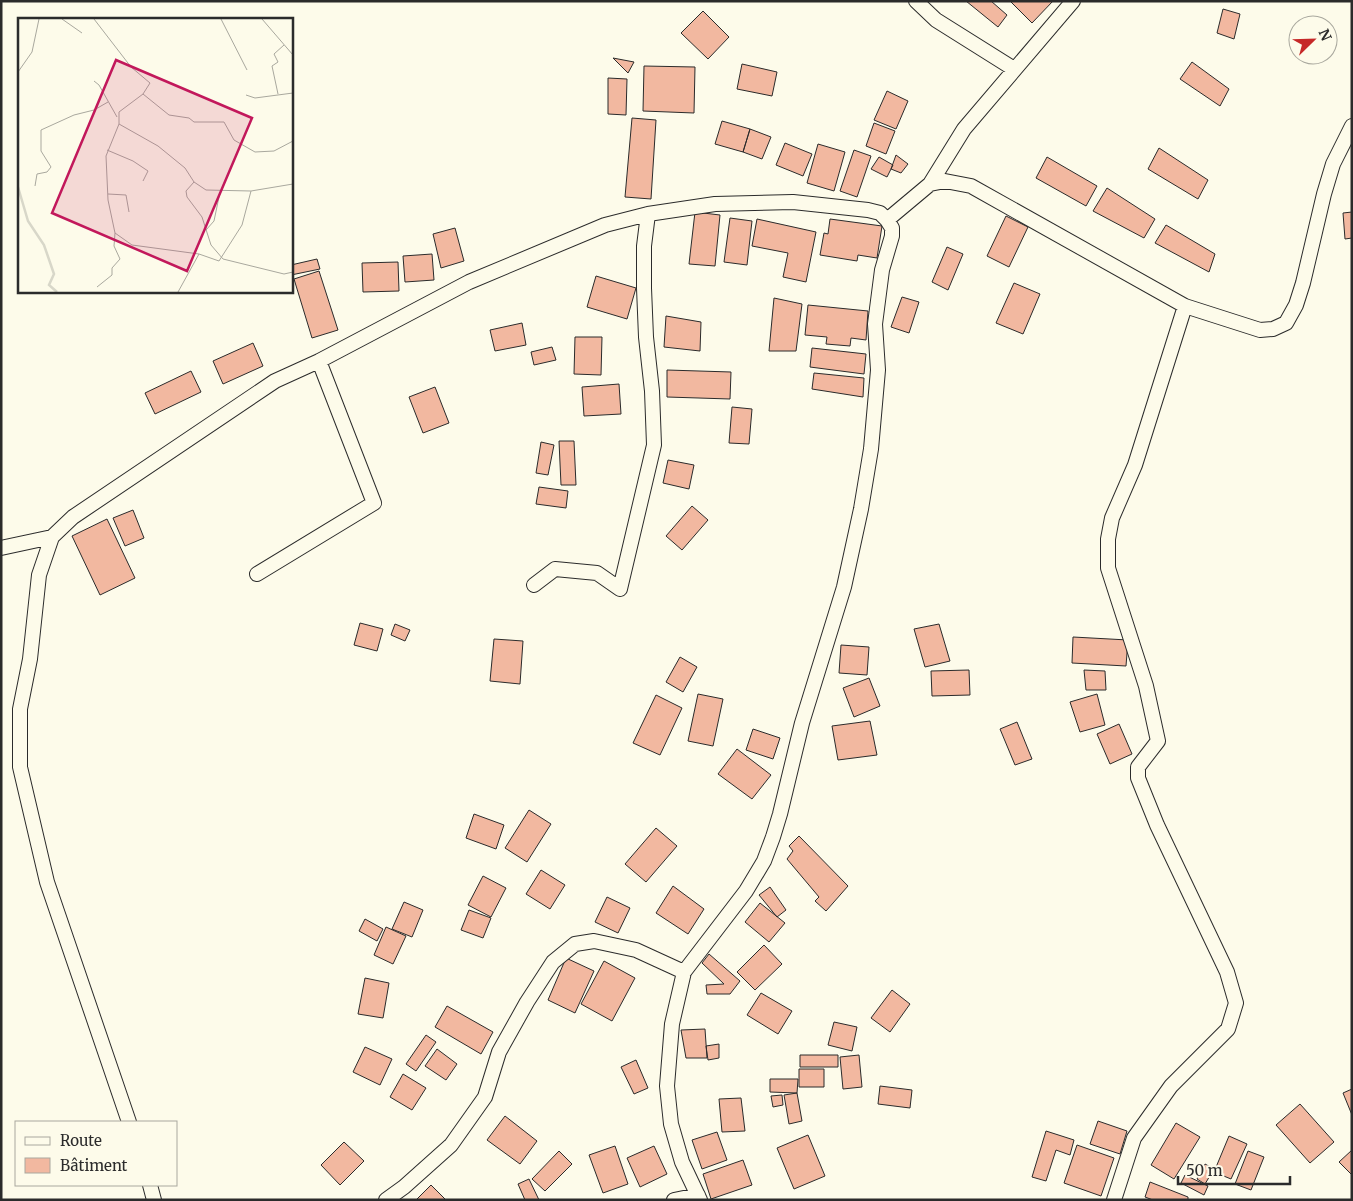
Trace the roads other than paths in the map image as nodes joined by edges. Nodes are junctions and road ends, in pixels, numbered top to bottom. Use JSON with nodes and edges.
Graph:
{"nodes":[{"id":1,"x":916,"y":1,"type":"edge"},
{"id":2,"x":1073,"y":1,"type":"edge"},
{"id":3,"x":1014,"y":70,"type":"junction"},
{"id":4,"x":1352,"y":126,"type":"edge"},
{"id":5,"x":930,"y":184,"type":"junction"},
{"id":6,"x":648,"y":214,"type":"junction"},
{"id":7,"x":887,"y":220,"type":"junction"},
{"id":8,"x":1185,"y":306,"type":"junction"},
{"id":9,"x":320,"y":361,"type":"junction"},
{"id":10,"x":52,"y":537,"type":"junction"},
{"id":11,"x":1,"y":548,"type":"edge"},
{"id":12,"x":257,"y":574,"type":"dead end"},
{"id":13,"x":534,"y":585,"type":"dead end"},
{"id":14,"x":684,"y":972,"type":"junction"},
{"id":15,"x":129,"y":1121,"type":"edge"},
{"id":16,"x":150,"y":1186,"type":"edge"},
{"id":17,"x":699,"y":1198,"type":"edge"},
{"id":18,"x":154,"y":1200,"type":"edge"},
{"id":19,"x":386,"y":1200,"type":"edge"},
{"id":20,"x":674,"y":1200,"type":"edge"},
{"id":21,"x":1114,"y":1200,"type":"edge"}],
"edges":[{"from":1,"to":3,"type":"street"},
{"from":2,"to":3,"type":"street"},
{"from":3,"to":5,"type":"street"},
{"from":4,"to":8,"type":"street"},
{"from":5,"to":7,"type":"street"},
{"from":5,"to":8,"type":"street"},
{"from":6,"to":7,"type":"street"},
{"from":6,"to":9,"type":"street"},
{"from":6,"to":13,"type":"street"},
{"from":7,"to":14,"type":"street"},
{"from":8,"to":21,"type":"street"},
{"from":9,"to":10,"type":"street"},
{"from":9,"to":12,"type":"street"},
{"from":10,"to":11,"type":"street"},
{"from":10,"to":15,"type":"street"},
{"from":14,"to":17,"type":"street"},
{"from":14,"to":19,"type":"street"},
{"from":16,"to":18,"type":"street"},
{"from":17,"to":20,"type":"street"}]}
